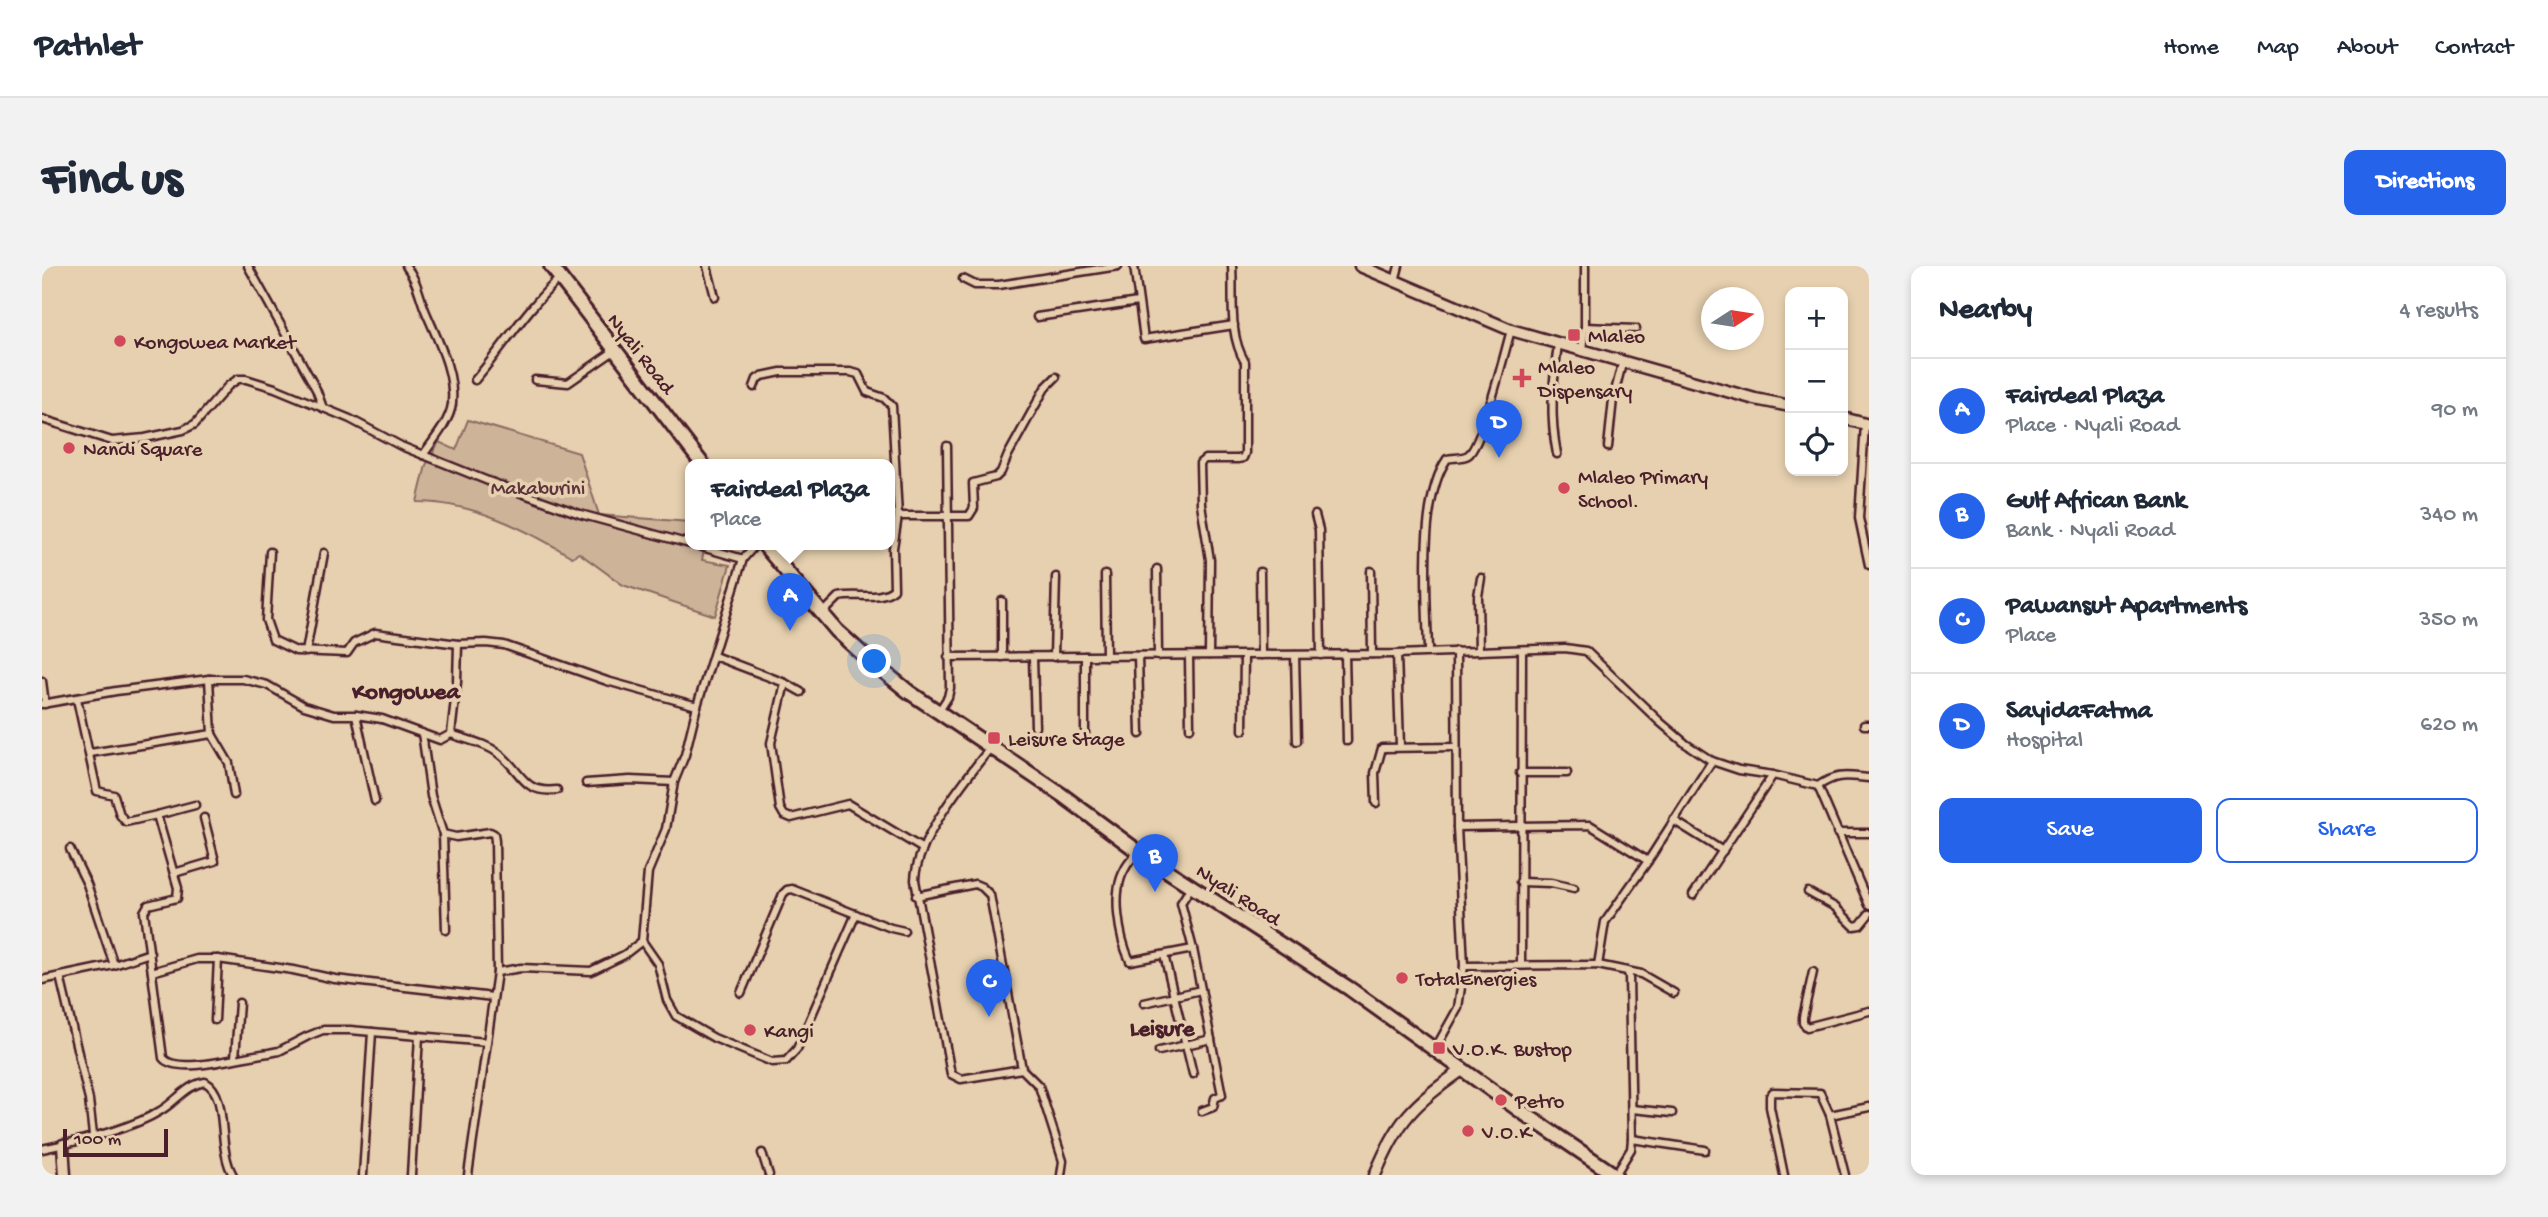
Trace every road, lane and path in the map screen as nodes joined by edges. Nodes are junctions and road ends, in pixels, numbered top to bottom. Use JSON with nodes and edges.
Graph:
{"nodes":[{"id":1,"x":248,"y":266,"type":"edge"},
{"id":2,"x":406,"y":266,"type":"edge"},
{"id":3,"x":551,"y":266,"type":"edge"},
{"id":4,"x":707,"y":266,"type":"edge"},
{"id":5,"x":1118,"y":266,"type":"edge"},
{"id":6,"x":1134,"y":266,"type":"edge"},
{"id":7,"x":1232,"y":266,"type":"edge"},
{"id":8,"x":1360,"y":266,"type":"edge"},
{"id":9,"x":1399,"y":266,"type":"edge"},
{"id":10,"x":1585,"y":266,"type":"edge"},
{"id":11,"x":559,"y":278,"type":"junction"},
{"id":12,"x":963,"y":279,"type":"dead end"},
{"id":13,"x":1395,"y":281,"type":"junction"},
{"id":14,"x":715,"y":297,"type":"dead end"},
{"id":15,"x":1138,"y":302,"type":"junction"},
{"id":16,"x":1037,"y":317,"type":"dead end"},
{"id":17,"x":1234,"y":325,"type":"junction"},
{"id":18,"x":1585,"y":327,"type":"junction"},
{"id":19,"x":1636,"y":329,"type":"dead end"},
{"id":20,"x":1511,"y":330,"type":"junction"},
{"id":21,"x":1558,"y":344,"type":"junction"},
{"id":22,"x":1582,"y":349,"type":"junction"},
{"id":23,"x":614,"y":351,"type":"junction"},
{"id":24,"x":1623,"y":360,"type":"junction"},
{"id":25,"x":1056,"y":377,"type":"dead end"},
{"id":26,"x":475,"y":380,"type":"dead end"},
{"id":27,"x":535,"y":380,"type":"dead end"},
{"id":28,"x":754,"y":387,"type":"dead end"},
{"id":29,"x":1785,"y":405,"type":"edge"},
{"id":30,"x":323,"y":408,"type":"junction"},
{"id":31,"x":42,"y":419,"type":"edge"},
{"id":32,"x":1848,"y":419,"type":"edge"},
{"id":33,"x":1867,"y":424,"type":"edge"},
{"id":34,"x":947,"y":446,"type":"dead end"},
{"id":35,"x":1608,"y":447,"type":"dead end"},
{"id":36,"x":1557,"y":454,"type":"dead end"},
{"id":37,"x":423,"y":456,"type":"junction"},
{"id":38,"x":698,"y":459,"type":"edge"},
{"id":39,"x":895,"y":459,"type":"edge"},
{"id":40,"x":895,"y":466,"type":"edge"},
{"id":41,"x":1315,"y":515,"type":"dead end"},
{"id":42,"x":898,"y":516,"type":"junction"},
{"id":43,"x":947,"y":518,"type":"junction"},
{"id":44,"x":895,"y":535,"type":"edge"},
{"id":45,"x":685,"y":543,"type":"edge"},
{"id":46,"x":710,"y":550,"type":"edge"},
{"id":47,"x":751,"y":550,"type":"edge"},
{"id":48,"x":768,"y":550,"type":"edge"},
{"id":49,"x":893,"y":550,"type":"edge"},
{"id":50,"x":270,"y":552,"type":"dead end"},
{"id":51,"x":324,"y":553,"type":"dead end"},
{"id":52,"x":743,"y":559,"type":"junction"},
{"id":53,"x":1869,"y":565,"type":"edge"},
{"id":54,"x":1157,"y":569,"type":"dead end"},
{"id":55,"x":1371,"y":571,"type":"dead end"},
{"id":56,"x":1260,"y":572,"type":"dead end"},
{"id":57,"x":1105,"y":575,"type":"dead end"},
{"id":58,"x":1056,"y":577,"type":"dead end"},
{"id":59,"x":1481,"y":578,"type":"dead end"},
{"id":60,"x":1002,"y":601,"type":"dead end"},
{"id":61,"x":821,"y":614,"type":"junction"},
{"id":62,"x":458,"y":644,"type":"junction"},
{"id":63,"x":1522,"y":650,"type":"junction"},
{"id":64,"x":1428,"y":651,"type":"junction"},
{"id":65,"x":1479,"y":651,"type":"junction"},
{"id":66,"x":306,"y":652,"type":"junction"},
{"id":67,"x":1456,"y":652,"type":"junction"},
{"id":68,"x":1321,"y":654,"type":"junction"},
{"id":69,"x":1345,"y":654,"type":"junction"},
{"id":70,"x":1372,"y":654,"type":"junction"},
{"id":71,"x":1397,"y":654,"type":"junction"},
{"id":72,"x":1209,"y":655,"type":"junction"},
{"id":73,"x":1261,"y":655,"type":"junction"},
{"id":74,"x":1295,"y":655,"type":"junction"},
{"id":75,"x":714,"y":656,"type":"junction"},
{"id":76,"x":1055,"y":656,"type":"junction"},
{"id":77,"x":1085,"y":656,"type":"junction"},
{"id":78,"x":1106,"y":656,"type":"junction"},
{"id":79,"x":1138,"y":656,"type":"junction"},
{"id":80,"x":1157,"y":656,"type":"junction"},
{"id":81,"x":1189,"y":656,"type":"junction"},
{"id":82,"x":1244,"y":656,"type":"junction"},
{"id":83,"x":948,"y":657,"type":"junction"},
{"id":84,"x":1002,"y":657,"type":"junction"},
{"id":85,"x":1033,"y":657,"type":"junction"},
{"id":86,"x":209,"y":679,"type":"junction"},
{"id":87,"x":42,"y":681,"type":"edge"},
{"id":88,"x":785,"y":683,"type":"junction"},
{"id":89,"x":801,"y":692,"type":"dead end"},
{"id":90,"x":77,"y":699,"type":"junction"},
{"id":91,"x":44,"y":704,"type":"edge"},
{"id":92,"x":696,"y":706,"type":"junction"},
{"id":93,"x":939,"y":712,"type":"junction"},
{"id":94,"x":356,"y":715,"type":"junction"},
{"id":95,"x":1035,"y":727,"type":"dead end"},
{"id":96,"x":1191,"y":729,"type":"dead end"},
{"id":97,"x":1243,"y":730,"type":"dead end"},
{"id":98,"x":422,"y":733,"type":"junction"},
{"id":99,"x":212,"y":734,"type":"junction"},
{"id":100,"x":451,"y":734,"type":"junction"},
{"id":101,"x":1140,"y":734,"type":"dead end"},
{"id":102,"x":1085,"y":739,"type":"dead end"},
{"id":103,"x":1297,"y":741,"type":"dead end"},
{"id":104,"x":1348,"y":741,"type":"dead end"},
{"id":105,"x":1400,"y":746,"type":"junction"},
{"id":106,"x":991,"y":747,"type":"junction"},
{"id":107,"x":1455,"y":747,"type":"junction"},
{"id":108,"x":90,"y":753,"type":"junction"},
{"id":109,"x":1712,"y":761,"type":"junction"},
{"id":110,"x":1520,"y":773,"type":"junction"},
{"id":111,"x":1567,"y":773,"type":"dead end"},
{"id":112,"x":1773,"y":775,"type":"junction"},
{"id":113,"x":1869,"y":778,"type":"edge"},
{"id":114,"x":674,"y":782,"type":"junction"},
{"id":115,"x":586,"y":783,"type":"dead end"},
{"id":116,"x":1818,"y":786,"type":"junction"},
{"id":117,"x":557,"y":790,"type":"dead end"},
{"id":118,"x":234,"y":795,"type":"dead end"},
{"id":119,"x":375,"y":801,"type":"dead end"},
{"id":120,"x":1376,"y":803,"type":"dead end"},
{"id":121,"x":195,"y":805,"type":"dead end"},
{"id":122,"x":157,"y":816,"type":"junction"},
{"id":123,"x":204,"y":818,"type":"dead end"},
{"id":124,"x":1674,"y":820,"type":"junction"},
{"id":125,"x":1520,"y":826,"type":"junction"},
{"id":126,"x":1457,"y":827,"type":"junction"},
{"id":127,"x":1836,"y":832,"type":"junction"},
{"id":128,"x":1869,"y":833,"type":"edge"},
{"id":129,"x":443,"y":834,"type":"junction"},
{"id":130,"x":70,"y":849,"type":"dead end"},
{"id":131,"x":923,"y":849,"type":"junction"},
{"id":132,"x":1139,"y":851,"type":"junction"},
{"id":133,"x":1723,"y":851,"type":"junction"},
{"id":134,"x":1648,"y":861,"type":"junction"},
{"id":135,"x":174,"y":873,"type":"junction"},
{"id":136,"x":1520,"y":882,"type":"junction"},
{"id":137,"x":1191,"y":887,"type":"junction"},
{"id":138,"x":1574,"y":888,"type":"dead end"},
{"id":139,"x":1808,"y":892,"type":"dead end"},
{"id":140,"x":1693,"y":895,"type":"dead end"},
{"id":141,"x":916,"y":896,"type":"junction"},
{"id":142,"x":1869,"y":905,"type":"edge"},
{"id":143,"x":856,"y":914,"type":"junction"},
{"id":144,"x":1869,"y":914,"type":"edge"},
{"id":145,"x":446,"y":930,"type":"dead end"},
{"id":146,"x":904,"y":931,"type":"dead end"},
{"id":147,"x":642,"y":941,"type":"junction"},
{"id":148,"x":1193,"y":949,"type":"junction"},
{"id":149,"x":150,"y":953,"type":"junction"},
{"id":150,"x":1164,"y":954,"type":"junction"},
{"id":151,"x":218,"y":959,"type":"junction"},
{"id":152,"x":114,"y":965,"type":"junction"},
{"id":153,"x":1521,"y":965,"type":"junction"},
{"id":154,"x":1598,"y":965,"type":"junction"},
{"id":155,"x":1464,"y":966,"type":"junction"},
{"id":156,"x":1627,"y":971,"type":"junction"},
{"id":157,"x":152,"y":972,"type":"junction"},
{"id":158,"x":497,"y":972,"type":"junction"},
{"id":159,"x":1813,"y":972,"type":"dead end"},
{"id":160,"x":60,"y":976,"type":"junction"},
{"id":161,"x":42,"y":980,"type":"edge"},
{"id":162,"x":1201,"y":990,"type":"junction"},
{"id":163,"x":741,"y":993,"type":"dead end"},
{"id":164,"x":1674,"y":993,"type":"dead end"},
{"id":165,"x":1173,"y":996,"type":"junction"},
{"id":166,"x":493,"y":997,"type":"junction"},
{"id":167,"x":239,"y":1003,"type":"dead end"},
{"id":168,"x":1144,"y":1003,"type":"dead end"},
{"id":169,"x":1869,"y":1011,"type":"edge"},
{"id":170,"x":215,"y":1020,"type":"dead end"},
{"id":171,"x":372,"y":1032,"type":"junction"},
{"id":172,"x":419,"y":1036,"type":"junction"},
{"id":173,"x":1211,"y":1039,"type":"junction"},
{"id":174,"x":487,"y":1042,"type":"junction"},
{"id":175,"x":1186,"y":1045,"type":"junction"},
{"id":176,"x":1435,"y":1049,"type":"junction"},
{"id":177,"x":1159,"y":1051,"type":"dead end"},
{"id":178,"x":235,"y":1058,"type":"junction"},
{"id":179,"x":1022,"y":1069,"type":"junction"},
{"id":180,"x":1462,"y":1070,"type":"junction"},
{"id":181,"x":1193,"y":1074,"type":"dead end"},
{"id":182,"x":1869,"y":1107,"type":"edge"},
{"id":183,"x":1632,"y":1109,"type":"junction"},
{"id":184,"x":1202,"y":1111,"type":"dead end"},
{"id":185,"x":1672,"y":1113,"type":"dead end"},
{"id":186,"x":1830,"y":1115,"type":"junction"},
{"id":187,"x":93,"y":1135,"type":"junction"},
{"id":188,"x":1632,"y":1139,"type":"junction"},
{"id":189,"x":63,"y":1144,"type":"junction"},
{"id":190,"x":42,"y":1149,"type":"edge"},
{"id":191,"x":1705,"y":1150,"type":"dead end"},
{"id":192,"x":762,"y":1153,"type":"dead end"},
{"id":193,"x":65,"y":1175,"type":"edge"},
{"id":194,"x":233,"y":1175,"type":"edge"},
{"id":195,"x":363,"y":1175,"type":"edge"},
{"id":196,"x":411,"y":1175,"type":"edge"},
{"id":197,"x":468,"y":1175,"type":"edge"},
{"id":198,"x":769,"y":1175,"type":"edge"},
{"id":199,"x":1061,"y":1175,"type":"edge"},
{"id":200,"x":1375,"y":1175,"type":"edge"},
{"id":201,"x":1615,"y":1175,"type":"edge"},
{"id":202,"x":1784,"y":1175,"type":"edge"},
{"id":203,"x":1844,"y":1175,"type":"edge"}],
"edges":[{"from":1,"to":30,"type":"street"},
{"from":2,"to":37,"type":"street"},
{"from":3,"to":11,"type":"highway","name":"Nyali Road"},
{"from":4,"to":14,"type":"street"},
{"from":5,"to":12,"type":"street"},
{"from":6,"to":15,"type":"street"},
{"from":7,"to":17,"type":"street"},
{"from":8,"to":13,"type":"main road"},
{"from":9,"to":13,"type":"street"},
{"from":10,"to":18,"type":"street"},
{"from":11,"to":23,"type":"highway","name":"Nyali Road"},
{"from":11,"to":26,"type":"street"},
{"from":13,"to":20,"type":"main road"},
{"from":15,"to":16,"type":"street"},
{"from":15,"to":17,"type":"street"},
{"from":17,"to":72,"type":"street"},
{"from":18,"to":19,"type":"street"},
{"from":18,"to":22,"type":"street"},
{"from":20,"to":21,"type":"main road"},
{"from":20,"to":64,"type":"street"},
{"from":21,"to":22,"type":"main road"},
{"from":21,"to":36,"type":"street"},
{"from":22,"to":24,"type":"main road"},
{"from":23,"to":27,"type":"street"},
{"from":23,"to":38,"type":"highway","name":"Nyali Road"},
{"from":24,"to":29,"type":"main road"},
{"from":24,"to":35,"type":"street"},
{"from":25,"to":43,"type":"street"},
{"from":28,"to":39,"type":"street"},
{"from":30,"to":31,"type":"street"},
{"from":30,"to":37,"type":"street"},
{"from":32,"to":33,"type":"main road"},
{"from":33,"to":53,"type":"street"},
{"from":34,"to":43,"type":"street"},
{"from":37,"to":45,"type":"street"},
{"from":40,"to":42,"type":"street"},
{"from":41,"to":68,"type":"street"},
{"from":42,"to":43,"type":"street"},
{"from":42,"to":44,"type":"street"},
{"from":43,"to":83,"type":"street"},
{"from":46,"to":52,"type":"street"},
{"from":47,"to":52,"type":"street"},
{"from":48,"to":61,"type":"highway","name":"Nyali Road"},
{"from":49,"to":61,"type":"street"},
{"from":50,"to":66,"type":"street"},
{"from":51,"to":66,"type":"street"},
{"from":52,"to":75,"type":"street"},
{"from":54,"to":80,"type":"street"},
{"from":55,"to":70,"type":"street"},
{"from":56,"to":73,"type":"street"},
{"from":57,"to":78,"type":"street"},
{"from":58,"to":76,"type":"street"},
{"from":59,"to":65,"type":"street"},
{"from":60,"to":84,"type":"street"},
{"from":61,"to":93,"type":"highway","name":"Nyali Road"},
{"from":62,"to":66,"type":"street"},
{"from":62,"to":92,"type":"street"},
{"from":62,"to":100,"type":"street"},
{"from":63,"to":65,"type":"street"},
{"from":63,"to":109,"type":"street"},
{"from":63,"to":110,"type":"street"},
{"from":64,"to":67,"type":"street"},
{"from":64,"to":71,"type":"street"},
{"from":65,"to":67,"type":"street"},
{"from":67,"to":107,"type":"street"},
{"from":68,"to":69,"type":"street"},
{"from":68,"to":74,"type":"street"},
{"from":69,"to":70,"type":"street"},
{"from":69,"to":104,"type":"street"},
{"from":70,"to":71,"type":"street"},
{"from":71,"to":105,"type":"street"},
{"from":72,"to":81,"type":"street"},
{"from":72,"to":82,"type":"street"},
{"from":73,"to":74,"type":"street"},
{"from":73,"to":82,"type":"street"},
{"from":74,"to":103,"type":"street"},
{"from":75,"to":88,"type":"street"},
{"from":75,"to":92,"type":"street"},
{"from":76,"to":77,"type":"street"},
{"from":76,"to":85,"type":"street"},
{"from":77,"to":78,"type":"street"},
{"from":77,"to":102,"type":"street"},
{"from":78,"to":79,"type":"street"},
{"from":79,"to":80,"type":"street"},
{"from":79,"to":101,"type":"street"},
{"from":80,"to":81,"type":"street"},
{"from":81,"to":96,"type":"street"},
{"from":82,"to":97,"type":"street"},
{"from":83,"to":84,"type":"street"},
{"from":83,"to":93,"type":"street"},
{"from":84,"to":85,"type":"street"},
{"from":85,"to":95,"type":"street"},
{"from":86,"to":90,"type":"street"},
{"from":86,"to":94,"type":"street"},
{"from":86,"to":99,"type":"street"},
{"from":87,"to":91,"type":"street"},
{"from":88,"to":89,"type":"street"},
{"from":88,"to":131,"type":"street"},
{"from":90,"to":91,"type":"street"},
{"from":90,"to":108,"type":"street"},
{"from":92,"to":114,"type":"street"},
{"from":93,"to":106,"type":"highway","name":"Nyali Road"},
{"from":94,"to":98,"type":"street"},
{"from":94,"to":119,"type":"street"},
{"from":98,"to":100,"type":"street"},
{"from":98,"to":129,"type":"street"},
{"from":99,"to":108,"type":"street"},
{"from":99,"to":118,"type":"street"},
{"from":100,"to":117,"type":"street"},
{"from":105,"to":107,"type":"street"},
{"from":105,"to":120,"type":"street"},
{"from":106,"to":131,"type":"street"},
{"from":106,"to":132,"type":"highway","name":"Nyali Road"},
{"from":107,"to":126,"type":"street"},
{"from":108,"to":122,"type":"street"},
{"from":109,"to":112,"type":"street"},
{"from":109,"to":124,"type":"street"},
{"from":110,"to":111,"type":"street"},
{"from":110,"to":125,"type":"street"},
{"from":112,"to":116,"type":"street"},
{"from":112,"to":133,"type":"street"},
{"from":113,"to":116,"type":"street"},
{"from":114,"to":115,"type":"street"},
{"from":114,"to":147,"type":"street"},
{"from":116,"to":127,"type":"street"},
{"from":121,"to":122,"type":"street"},
{"from":122,"to":135,"type":"street"},
{"from":123,"to":135,"type":"street"},
{"from":124,"to":133,"type":"street"},
{"from":124,"to":134,"type":"street"},
{"from":125,"to":126,"type":"street"},
{"from":125,"to":134,"type":"street"},
{"from":125,"to":136,"type":"street"},
{"from":126,"to":155,"type":"street"},
{"from":127,"to":128,"type":"street"},
{"from":127,"to":142,"type":"street"},
{"from":129,"to":145,"type":"street"},
{"from":129,"to":158,"type":"street"},
{"from":130,"to":152,"type":"street"},
{"from":131,"to":141,"type":"street"},
{"from":132,"to":137,"type":"highway","name":"Nyali Road"},
{"from":132,"to":150,"type":"street"},
{"from":133,"to":140,"type":"street"},
{"from":134,"to":154,"type":"street"},
{"from":135,"to":149,"type":"street"},
{"from":136,"to":138,"type":"street"},
{"from":136,"to":153,"type":"street"},
{"from":137,"to":148,"type":"street"},
{"from":137,"to":176,"type":"highway","name":"Nyali Road"},
{"from":139,"to":144,"type":"street"},
{"from":141,"to":179,"type":"street"},
{"from":141,"to":179,"type":"street"},
{"from":143,"to":146,"type":"street"},
{"from":143,"to":147,"type":"street"},
{"from":143,"to":163,"type":"street"},
{"from":147,"to":158,"type":"street"},
{"from":148,"to":150,"type":"street"},
{"from":148,"to":162,"type":"street"},
{"from":149,"to":152,"type":"street"},
{"from":149,"to":157,"type":"street"},
{"from":150,"to":165,"type":"street"},
{"from":151,"to":157,"type":"street"},
{"from":151,"to":166,"type":"street"},
{"from":151,"to":170,"type":"street"},
{"from":152,"to":160,"type":"street"},
{"from":153,"to":154,"type":"street"},
{"from":153,"to":155,"type":"street"},
{"from":154,"to":156,"type":"street"},
{"from":155,"to":176,"type":"street"},
{"from":156,"to":164,"type":"street"},
{"from":156,"to":183,"type":"street"},
{"from":157,"to":178,"type":"street"},
{"from":158,"to":166,"type":"street"},
{"from":159,"to":169,"type":"street"},
{"from":160,"to":161,"type":"street"},
{"from":160,"to":187,"type":"street"},
{"from":162,"to":165,"type":"street"},
{"from":162,"to":173,"type":"street"},
{"from":165,"to":168,"type":"street"},
{"from":165,"to":175,"type":"street"},
{"from":166,"to":174,"type":"street"},
{"from":167,"to":178,"type":"street"},
{"from":171,"to":172,"type":"street"},
{"from":171,"to":178,"type":"street"},
{"from":171,"to":195,"type":"street"},
{"from":172,"to":174,"type":"street"},
{"from":172,"to":196,"type":"street"},
{"from":173,"to":175,"type":"street"},
{"from":173,"to":184,"type":"street"},
{"from":174,"to":197,"type":"street"},
{"from":175,"to":177,"type":"street"},
{"from":175,"to":181,"type":"street"},
{"from":176,"to":180,"type":"highway","name":"Nyali Road"},
{"from":179,"to":199,"type":"street"},
{"from":180,"to":200,"type":"main road"},
{"from":180,"to":201,"type":"highway","name":"Nyali Road"},
{"from":182,"to":186,"type":"street"},
{"from":183,"to":185,"type":"street"},
{"from":183,"to":188,"type":"street"},
{"from":186,"to":202,"type":"street"},
{"from":186,"to":203,"type":"street"},
{"from":187,"to":189,"type":"street"},
{"from":187,"to":194,"type":"street"},
{"from":188,"to":191,"type":"street"},
{"from":188,"to":201,"type":"street"},
{"from":189,"to":190,"type":"street"},
{"from":189,"to":193,"type":"main road"},
{"from":192,"to":198,"type":"street"}]}
